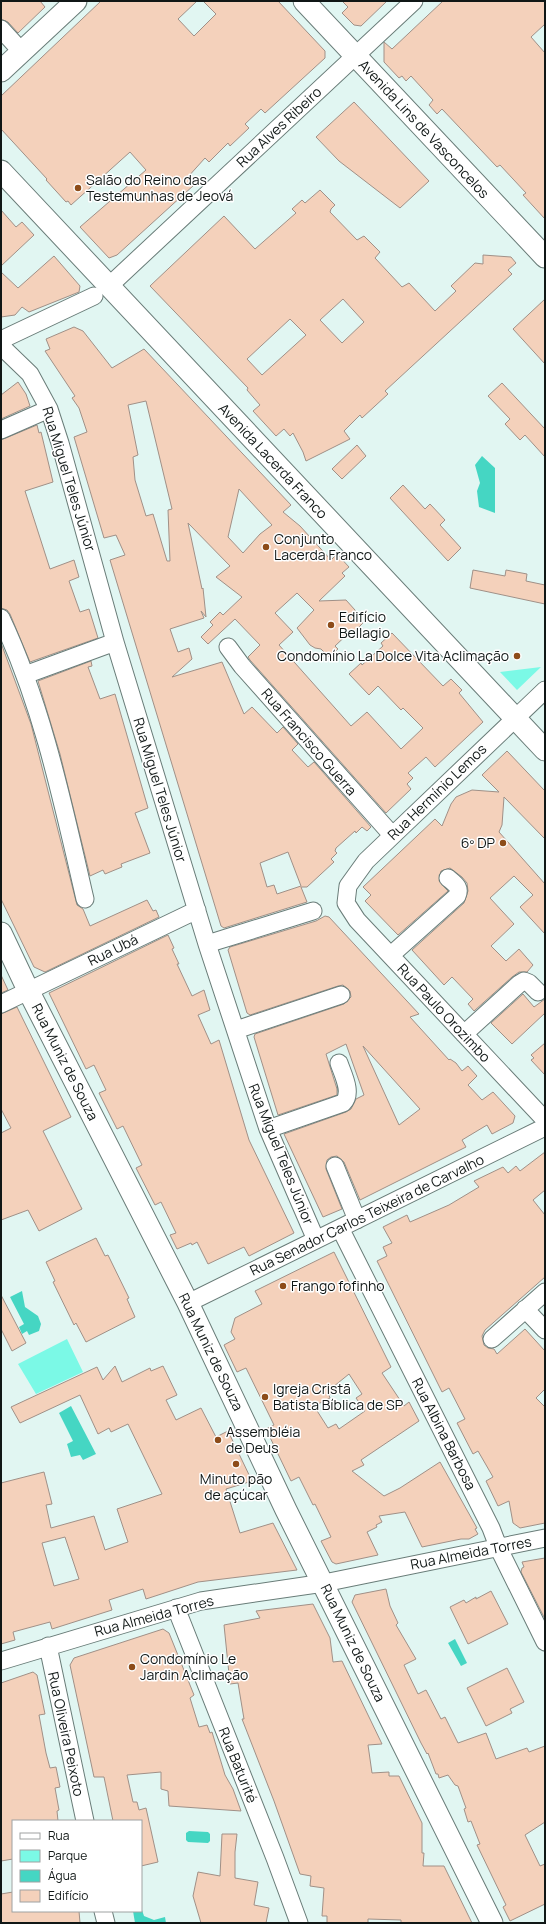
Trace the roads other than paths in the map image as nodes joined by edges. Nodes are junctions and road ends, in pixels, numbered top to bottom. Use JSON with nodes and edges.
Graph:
{"nodes":[{"id":1,"x":76,"y":1,"type":"edge"},
{"id":2,"x":304,"y":1,"type":"edge"},
{"id":3,"x":414,"y":1,"type":"edge"},
{"id":4,"x":1,"y":29,"type":"edge"},
{"id":5,"x":22,"y":52,"type":"junction"},
{"id":6,"x":355,"y":56,"type":"junction"},
{"id":7,"x":1,"y":71,"type":"edge"},
{"id":8,"x":1,"y":171,"type":"edge"},
{"id":9,"x":545,"y":257,"type":"edge"},
{"id":10,"x":102,"y":291,"type":"junction"},
{"id":11,"x":1,"y":340,"type":"edge"},
{"id":12,"x":1,"y":346,"type":"edge"},
{"id":13,"x":49,"y":409,"type":"junction"},
{"id":14,"x":1,"y":430,"type":"edge"},
{"id":15,"x":1,"y":618,"type":"edge"},
{"id":16,"x":115,"y":642,"type":"junction"},
{"id":17,"x":228,"y":647,"type":"dead end"},
{"id":18,"x":25,"y":675,"type":"junction"},
{"id":19,"x":545,"y":690,"type":"edge"},
{"id":20,"x":516,"y":718,"type":"junction"},
{"id":21,"x":545,"y":750,"type":"edge"},
{"id":22,"x":392,"y":835,"type":"junction"},
{"id":23,"x":448,"y":878,"type":"dead end"},
{"id":24,"x":85,"y":899,"type":"dead end"},
{"id":25,"x":346,"y":903,"type":"joint"},
{"id":26,"x":197,"y":910,"type":"junction"},
{"id":27,"x":313,"y":910,"type":"dead end"},
{"id":28,"x":1,"y":933,"type":"edge"},
{"id":29,"x":207,"y":944,"type":"junction"},
{"id":30,"x":391,"y":955,"type":"junction"},
{"id":31,"x":28,"y":990,"type":"junction"},
{"id":32,"x":538,"y":992,"type":"dead end"},
{"id":33,"x":341,"y":995,"type":"dead end"},
{"id":34,"x":1,"y":1004,"type":"edge"},
{"id":35,"x":236,"y":1030,"type":"junction"},
{"id":36,"x":464,"y":1034,"type":"junction"},
{"id":37,"x":339,"y":1063,"type":"dead end"},
{"id":38,"x":545,"y":1120,"type":"edge"},
{"id":39,"x":545,"y":1127,"type":"edge"},
{"id":40,"x":268,"y":1129,"type":"junction"},
{"id":41,"x":336,"y":1166,"type":"dead end"},
{"id":42,"x":357,"y":1220,"type":"junction"},
{"id":43,"x":340,"y":1228,"type":"junction"},
{"id":44,"x":316,"y":1240,"type":"junction"},
{"id":45,"x":545,"y":1292,"type":"edge"},
{"id":46,"x":188,"y":1303,"type":"junction"},
{"id":47,"x":525,"y":1309,"type":"junction"},
{"id":48,"x":545,"y":1330,"type":"edge"},
{"id":49,"x":492,"y":1339,"type":"dead end"},
{"id":50,"x":545,"y":1538,"type":"edge"},
{"id":51,"x":499,"y":1549,"type":"junction"},
{"id":52,"x":324,"y":1583,"type":"junction"},
{"id":53,"x":176,"y":1608,"type":"junction"},
{"id":54,"x":545,"y":1642,"type":"edge"},
{"id":55,"x":48,"y":1646,"type":"junction"},
{"id":56,"x":1,"y":1661,"type":"edge"},
{"id":57,"x":84,"y":1820,"type":"edge"},
{"id":58,"x":103,"y":1912,"type":"edge"},
{"id":59,"x":106,"y":1923,"type":"edge"},
{"id":60,"x":299,"y":1923,"type":"edge"},
{"id":61,"x":492,"y":1923,"type":"edge"}],
"edges":[{"from":1,"to":5,"type":"street"},
{"from":2,"to":6,"type":"street","name":"Avenida Lins de Vasconcelos"},
{"from":3,"to":6,"type":"street","name":"Rua Alves Ribeiro"},
{"from":4,"to":5,"type":"street"},
{"from":5,"to":7,"type":"street"},
{"from":6,"to":9,"type":"street","name":"Avenida Lins de Vasconcelos"},
{"from":6,"to":10,"type":"street","name":"Rua Alves Ribeiro"},
{"from":8,"to":10,"type":"street","name":"Avenida Lacerda Franco"},
{"from":10,"to":11,"type":"street","name":"Rua Alves Ribeiro"},
{"from":10,"to":20,"type":"street","name":"Avenida Lacerda Franco"},
{"from":12,"to":13,"type":"street","name":"Rua Miguel Teles Júnior"},
{"from":13,"to":14,"type":"street"},
{"from":13,"to":16,"type":"street","name":"Rua Miguel Teles Júnior"},
{"from":15,"to":18,"type":"street"},
{"from":16,"to":18,"type":"street"},
{"from":16,"to":26,"type":"street","name":"Rua Miguel Teles Júnior"},
{"from":17,"to":22,"type":"street","name":"Rua Francisco Guerra"},
{"from":18,"to":24,"type":"street"},
{"from":19,"to":20,"type":"street","name":"Rua Hermínio Lemos"},
{"from":20,"to":21,"type":"street","name":"Avenida Lacerda Franco"},
{"from":20,"to":22,"type":"street","name":"Rua Hermínio Lemos"},
{"from":22,"to":25,"type":"street","name":"Rua Hermínio Lemos"},
{"from":23,"to":30,"type":"street"},
{"from":25,"to":30,"type":"street","name":"Rua Paulo Orozimbo"},
{"from":26,"to":29,"type":"street","name":"Rua Miguel Teles Júnior"},
{"from":26,"to":31,"type":"street","name":"Rua Ubá"},
{"from":27,"to":29,"type":"street"},
{"from":28,"to":31,"type":"street","name":"Rua Muniz de Souza"},
{"from":29,"to":35,"type":"street","name":"Rua Miguel Teles Júnior"},
{"from":30,"to":36,"type":"street","name":"Rua Paulo Orozimbo"},
{"from":31,"to":34,"type":"street","name":"Rua Ubá"},
{"from":31,"to":46,"type":"street","name":"Rua Muniz de Souza"},
{"from":32,"to":36,"type":"street"},
{"from":33,"to":35,"type":"street"},
{"from":35,"to":40,"type":"street","name":"Rua Miguel Teles Júnior"},
{"from":36,"to":38,"type":"street","name":"Rua Paulo Orozimbo"},
{"from":37,"to":40,"type":"street"},
{"from":39,"to":42,"type":"street","name":"Rua Senador Carlos Teixeira de Carvalho"},
{"from":40,"to":44,"type":"street","name":"Rua Miguel Teles Júnior"},
{"from":41,"to":42,"type":"street"},
{"from":42,"to":43,"type":"street","name":"Rua Senador Carlos Teixeira de Carvalho"},
{"from":43,"to":44,"type":"street","name":"Rua Senador Carlos Teixeira de Carvalho"},
{"from":43,"to":51,"type":"street","name":"Rua Albina Barbosa"},
{"from":44,"to":46,"type":"street","name":"Rua Senador Carlos Teixeira de Carvalho"},
{"from":45,"to":47,"type":"street"},
{"from":46,"to":52,"type":"street","name":"Rua Muniz de Souza"},
{"from":47,"to":48,"type":"street"},
{"from":47,"to":49,"type":"street"},
{"from":50,"to":51,"type":"street","name":"Rua Almeida Torres"},
{"from":51,"to":52,"type":"street","name":"Rua Almeida Torres"},
{"from":51,"to":54,"type":"street","name":"Rua Albina Barbosa"},
{"from":52,"to":53,"type":"street","name":"Rua Almeida Torres"},
{"from":52,"to":61,"type":"street","name":"Rua Muniz de Souza"},
{"from":53,"to":55,"type":"street","name":"Rua Almeida Torres"},
{"from":53,"to":60,"type":"street","name":"Rua Baturité"},
{"from":55,"to":56,"type":"street","name":"Rua Almeida Torres"},
{"from":55,"to":57,"type":"street","name":"Rua Oliveira Peixoto"},
{"from":58,"to":59,"type":"street"}]}
